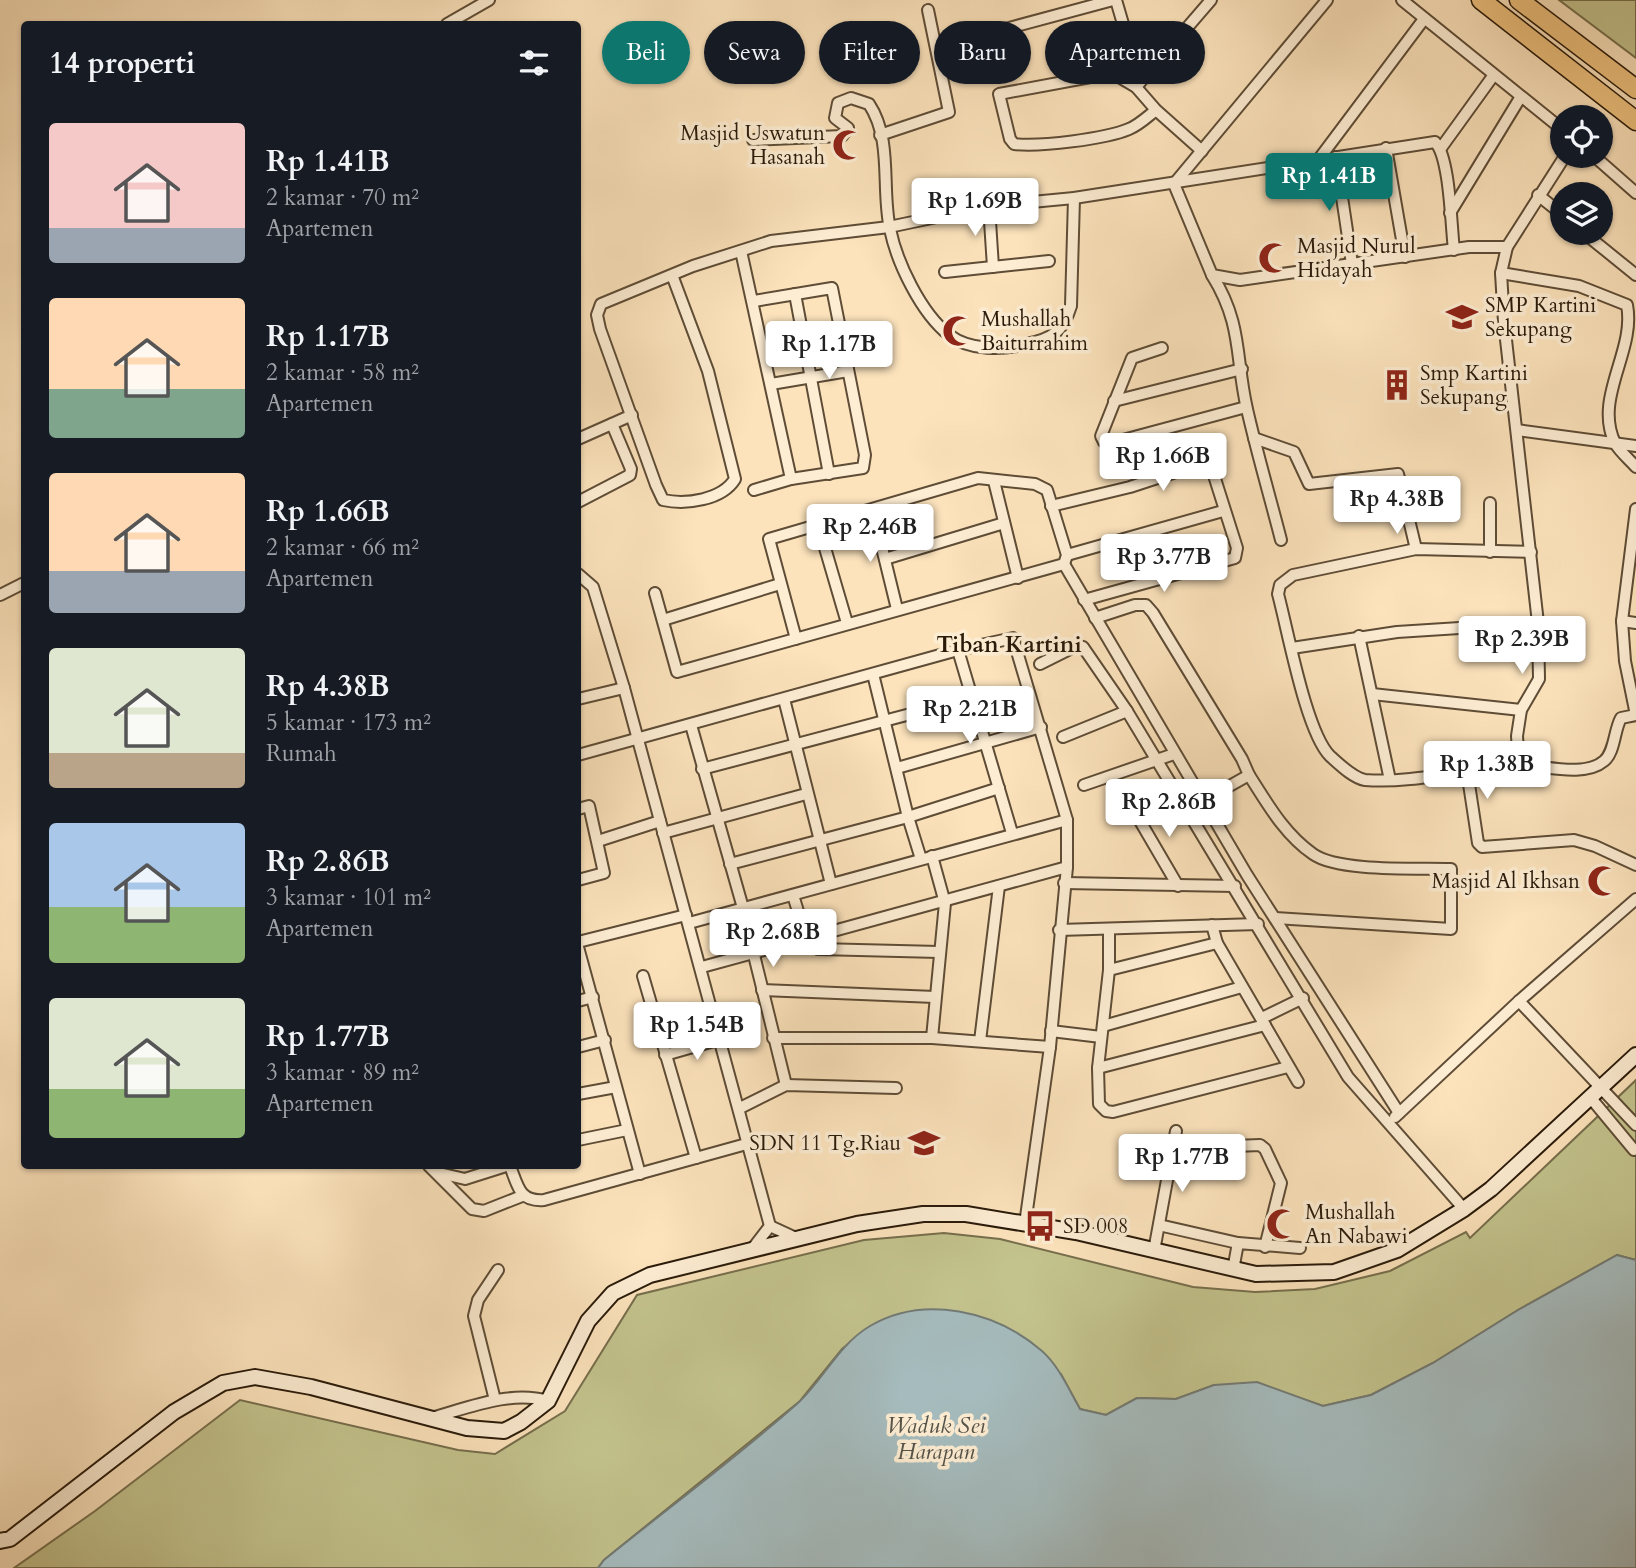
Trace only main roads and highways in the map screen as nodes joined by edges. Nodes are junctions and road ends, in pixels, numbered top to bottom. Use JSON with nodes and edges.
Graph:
{"nodes":[{"id":1,"x":1481,"y":0,"type":"edge"},
{"id":2,"x":1519,"y":0,"type":"edge"},
{"id":3,"x":1569,"y":39,"type":"junction"},
{"id":4,"x":1555,"y":58,"type":"junction"},
{"id":5,"x":1636,"y":89,"type":"edge"},
{"id":6,"x":1636,"y":121,"type":"edge"},
{"id":7,"x":1636,"y":1055,"type":"edge"},
{"id":8,"x":0,"y":1541,"type":"edge"}],
"edges":[{"from":1,"to":4,"type":"highway"},
{"from":2,"to":3,"type":"highway"},
{"from":3,"to":4,"type":"highway"},
{"from":3,"to":5,"type":"highway"},
{"from":4,"to":6,"type":"highway"},
{"from":7,"to":8,"type":"main road"}]}
